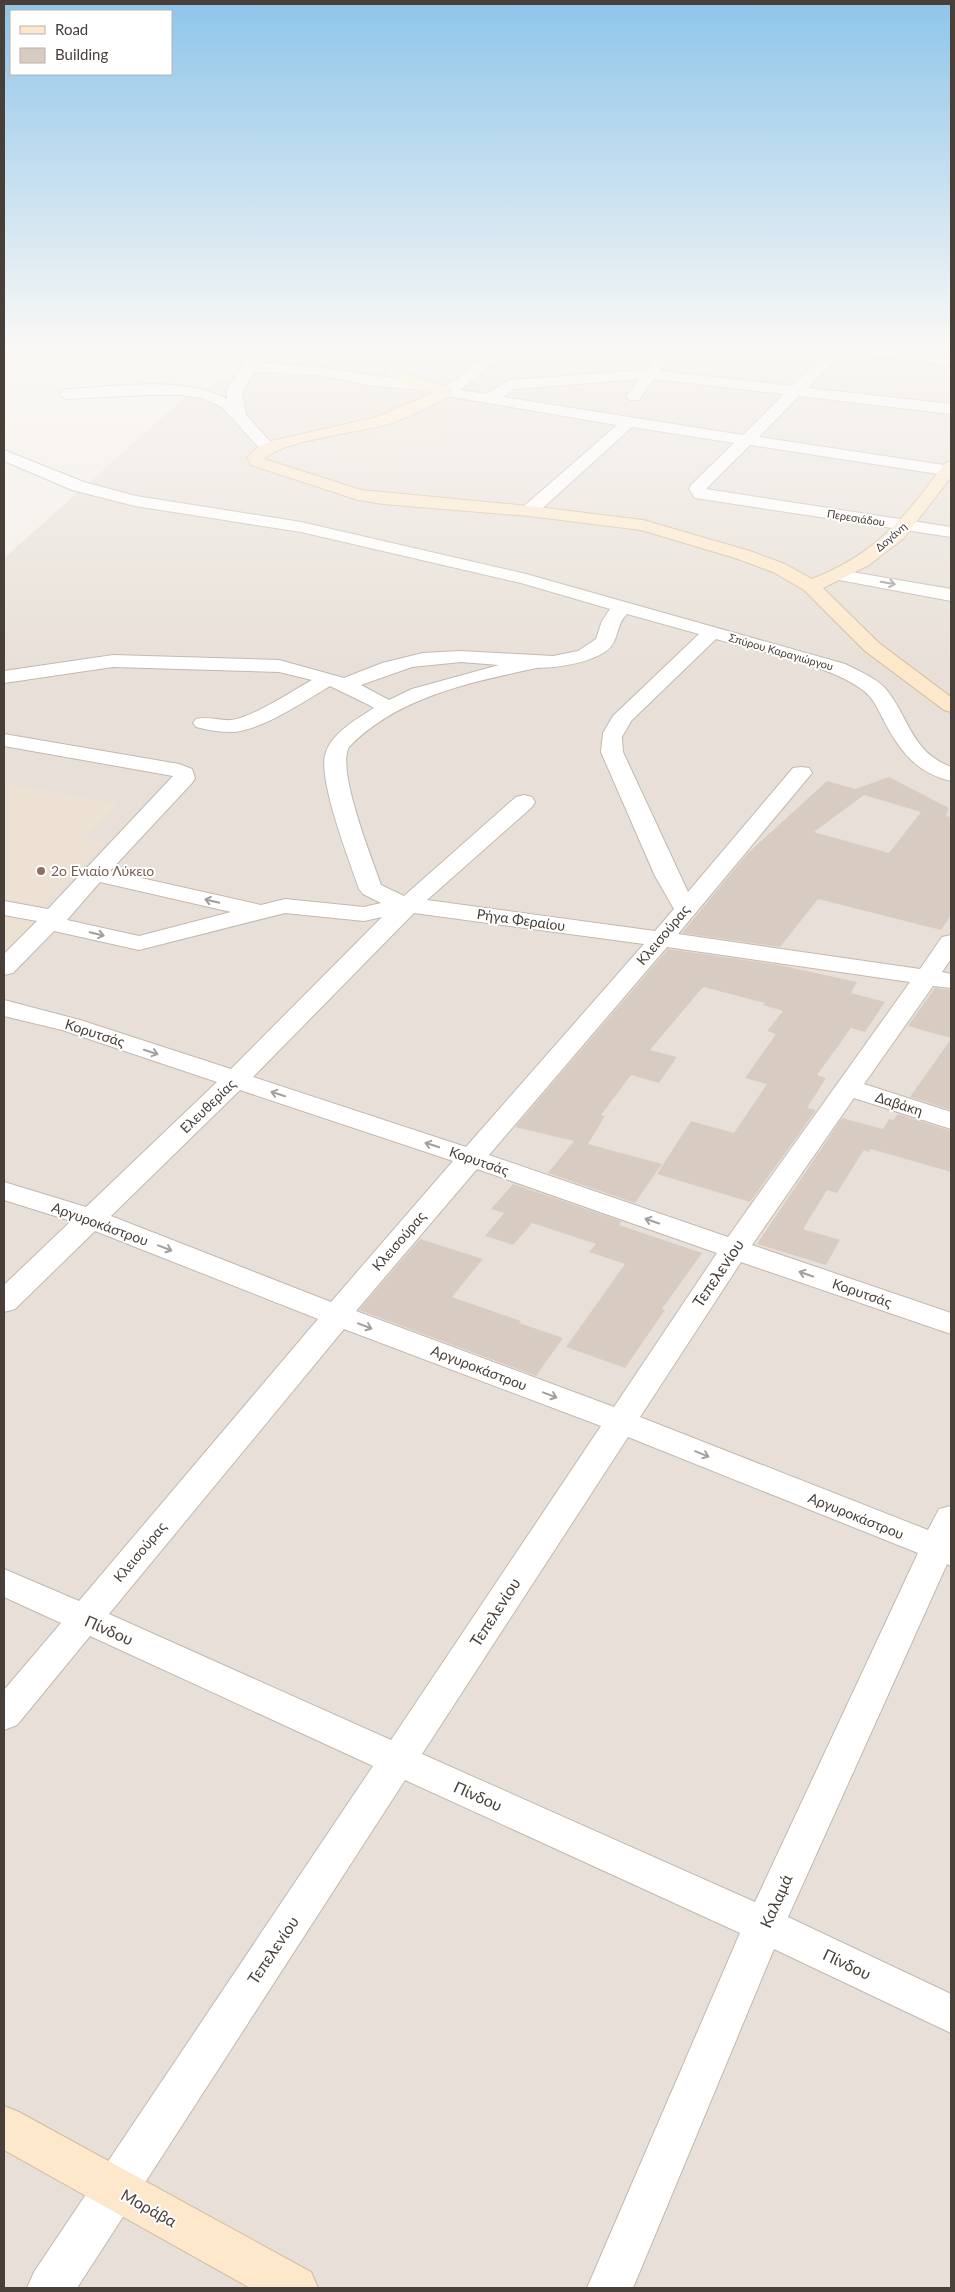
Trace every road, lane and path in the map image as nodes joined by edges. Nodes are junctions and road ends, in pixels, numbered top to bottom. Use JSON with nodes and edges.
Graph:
{"nodes":[{"id":1,"x":263,"y":451,"type":"edge"},
{"id":2,"x":596,"y":451,"type":"edge"},
{"id":3,"x":734,"y":451,"type":"edge"},
{"id":4,"x":822,"y":451,"type":"edge"},
{"id":5,"x":4,"y":455,"type":"edge"},
{"id":6,"x":950,"y":469,"type":"edge"},
{"id":7,"x":529,"y":511,"type":"junction"},
{"id":8,"x":906,"y":525,"type":"junction"},
{"id":9,"x":951,"y":532,"type":"edge"},
{"id":10,"x":840,"y":575,"type":"junction"},
{"id":11,"x":811,"y":586,"type":"junction"},
{"id":12,"x":951,"y":594,"type":"edge"},
{"id":13,"x":624,"y":607,"type":"junction"},
{"id":14,"x":713,"y":632,"type":"junction"},
{"id":15,"x":534,"y":662,"type":"junction"},
{"id":16,"x":4,"y":677,"type":"edge"},
{"id":17,"x":336,"y":682,"type":"junction"},
{"id":18,"x":951,"y":706,"type":"edge"},
{"id":19,"x":389,"y":709,"type":"junction"},
{"id":20,"x":203,"y":723,"type":"dead end"},
{"id":21,"x":4,"y":740,"type":"edge"},
{"id":22,"x":801,"y":773,"type":"dead end"},
{"id":23,"x":951,"y":775,"type":"edge"},
{"id":24,"x":524,"y":802,"type":"dead end"},
{"id":25,"x":94,"y":874,"type":"junction"},
{"id":26,"x":408,"y":905,"type":"junction"},
{"id":27,"x":4,"y":908,"type":"edge"},
{"id":28,"x":685,"y":908,"type":"junction"},
{"id":29,"x":259,"y":912,"type":"junction"},
{"id":30,"x":52,"y":920,"type":"junction"},
{"id":31,"x":661,"y":939,"type":"junction"},
{"id":32,"x":951,"y":942,"type":"edge"},
{"id":33,"x":4,"y":968,"type":"edge"},
{"id":34,"x":939,"y":980,"type":"edge"},
{"id":35,"x":4,"y":1008,"type":"edge"},
{"id":36,"x":235,"y":1080,"type":"junction"},
{"id":37,"x":847,"y":1087,"type":"junction"},
{"id":38,"x":951,"y":1121,"type":"edge"},
{"id":39,"x":472,"y":1158,"type":"junction"},
{"id":40,"x":4,"y":1190,"type":"edge"},
{"id":41,"x":90,"y":1218,"type":"junction"},
{"id":42,"x":734,"y":1250,"type":"junction"},
{"id":43,"x":4,"y":1302,"type":"edge"},
{"id":44,"x":338,"y":1316,"type":"junction"},
{"id":45,"x":951,"y":1324,"type":"edge"},
{"id":46,"x":619,"y":1421,"type":"junction"},
{"id":47,"x":947,"y":1540,"type":"edge"},
{"id":48,"x":4,"y":1582,"type":"edge"},
{"id":49,"x":84,"y":1619,"type":"junction"},
{"id":50,"x":4,"y":1715,"type":"edge"},
{"id":51,"x":399,"y":1760,"type":"junction"},
{"id":52,"x":764,"y":1925,"type":"junction"},
{"id":53,"x":951,"y":2014,"type":"edge"},
{"id":54,"x":4,"y":2127,"type":"edge"},
{"id":55,"x":115,"y":2190,"type":"junction"},
{"id":56,"x":50,"y":2288,"type":"edge"},
{"id":57,"x":295,"y":2288,"type":"edge"},
{"id":58,"x":610,"y":2288,"type":"edge"}],
"edges":[{"from":1,"to":7,"type":"street"},
{"from":2,"to":7,"type":"street"},
{"from":3,"to":8,"type":"street","name":"Περεσιάδου"},
{"from":4,"to":6,"type":"street"},
{"from":5,"to":13,"type":"street","name":"Σπύρου Καραγιώργου"},
{"from":6,"to":8,"type":"street","name":"Δογάνη"},
{"from":7,"to":11,"type":"street"},
{"from":8,"to":9,"type":"street","name":"Περεσιάδου"},
{"from":8,"to":10,"type":"street","name":"Δογάνη"},
{"from":10,"to":11,"type":"street","name":"Δογάνη"},
{"from":10,"to":12,"type":"street","one_way":true},
{"from":11,"to":18,"type":"street"},
{"from":13,"to":14,"type":"street","name":"Σπύρου Καραγιώργου"},
{"from":13,"to":15,"type":"street"},
{"from":14,"to":23,"type":"street","name":"Σπύρου Καραγιώργου"},
{"from":14,"to":28,"type":"street"},
{"from":15,"to":17,"type":"street"},
{"from":15,"to":19,"type":"street"},
{"from":16,"to":17,"type":"street"},
{"from":17,"to":19,"type":"street"},
{"from":17,"to":20,"type":"street"},
{"from":19,"to":26,"type":"street"},
{"from":21,"to":25,"type":"street"},
{"from":22,"to":28,"type":"street","name":"Κλεισούρας"},
{"from":24,"to":26,"type":"street","name":"Ελευθερίας"},
{"from":29,"to":25,"type":"street","name":"Ρήγα Φεραίου","one_way":true},
{"from":25,"to":30,"type":"street"},
{"from":26,"to":29,"type":"street","name":"Ρήγα Φεραίου"},
{"from":26,"to":31,"type":"street","name":"Ρήγα Φεραίου"},
{"from":26,"to":36,"type":"street","name":"Ελευθερίας"},
{"from":27,"to":30,"type":"street"},
{"from":28,"to":31,"type":"street","name":"Κλεισούρας"},
{"from":30,"to":29,"type":"street","one_way":true},
{"from":30,"to":33,"type":"street"},
{"from":31,"to":34,"type":"street","name":"Ρήγα Φεραίου"},
{"from":31,"to":39,"type":"street","name":"Κλεισούρας"},
{"from":32,"to":34,"type":"street","name":"Τεπελενίου"},
{"from":34,"to":37,"type":"street","name":"Τεπελενίου"},
{"from":35,"to":36,"type":"street","name":"Κορυτσάς","one_way":true},
{"from":39,"to":36,"type":"street","name":"Κορυτσάς","one_way":true},
{"from":36,"to":41,"type":"street","name":"Ελευθερίας"},
{"from":37,"to":38,"type":"street","name":"Δαβάκη"},
{"from":37,"to":42,"type":"street","name":"Τεπελενίου"},
{"from":42,"to":39,"type":"street","name":"Κορυτσάς","one_way":true},
{"from":39,"to":44,"type":"street","name":"Κλεισούρας"},
{"from":40,"to":41,"type":"street","name":"Αργυροκάστρου"},
{"from":41,"to":43,"type":"street","name":"Ελευθερίας"},
{"from":41,"to":44,"type":"street","name":"Αργυροκάστρου","one_way":true},
{"from":45,"to":42,"type":"street","name":"Κορυτσάς","one_way":true},
{"from":42,"to":46,"type":"street","name":"Τεπελενίου"},
{"from":44,"to":46,"type":"street","name":"Αργυροκάστρου","one_way":true},
{"from":44,"to":49,"type":"street","name":"Κλεισούρας"},
{"from":46,"to":47,"type":"street","name":"Αργυροκάστρου","one_way":true},
{"from":46,"to":51,"type":"street","name":"Τεπελενίου"},
{"from":47,"to":52,"type":"street","name":"Καλαμά"},
{"from":48,"to":49,"type":"street","name":"Πίνδου"},
{"from":49,"to":50,"type":"street","name":"Κλεισούρας"},
{"from":49,"to":51,"type":"street","name":"Πίνδου"},
{"from":51,"to":52,"type":"street","name":"Πίνδου"},
{"from":51,"to":55,"type":"street","name":"Τεπελενίου"},
{"from":52,"to":53,"type":"street","name":"Πίνδου"},
{"from":52,"to":58,"type":"street","name":"Καλαμά"},
{"from":54,"to":55,"type":"street","name":"Μοράβα"},
{"from":55,"to":56,"type":"street","name":"Τεπελενίου"},
{"from":55,"to":57,"type":"street","name":"Μοράβα"}]}
